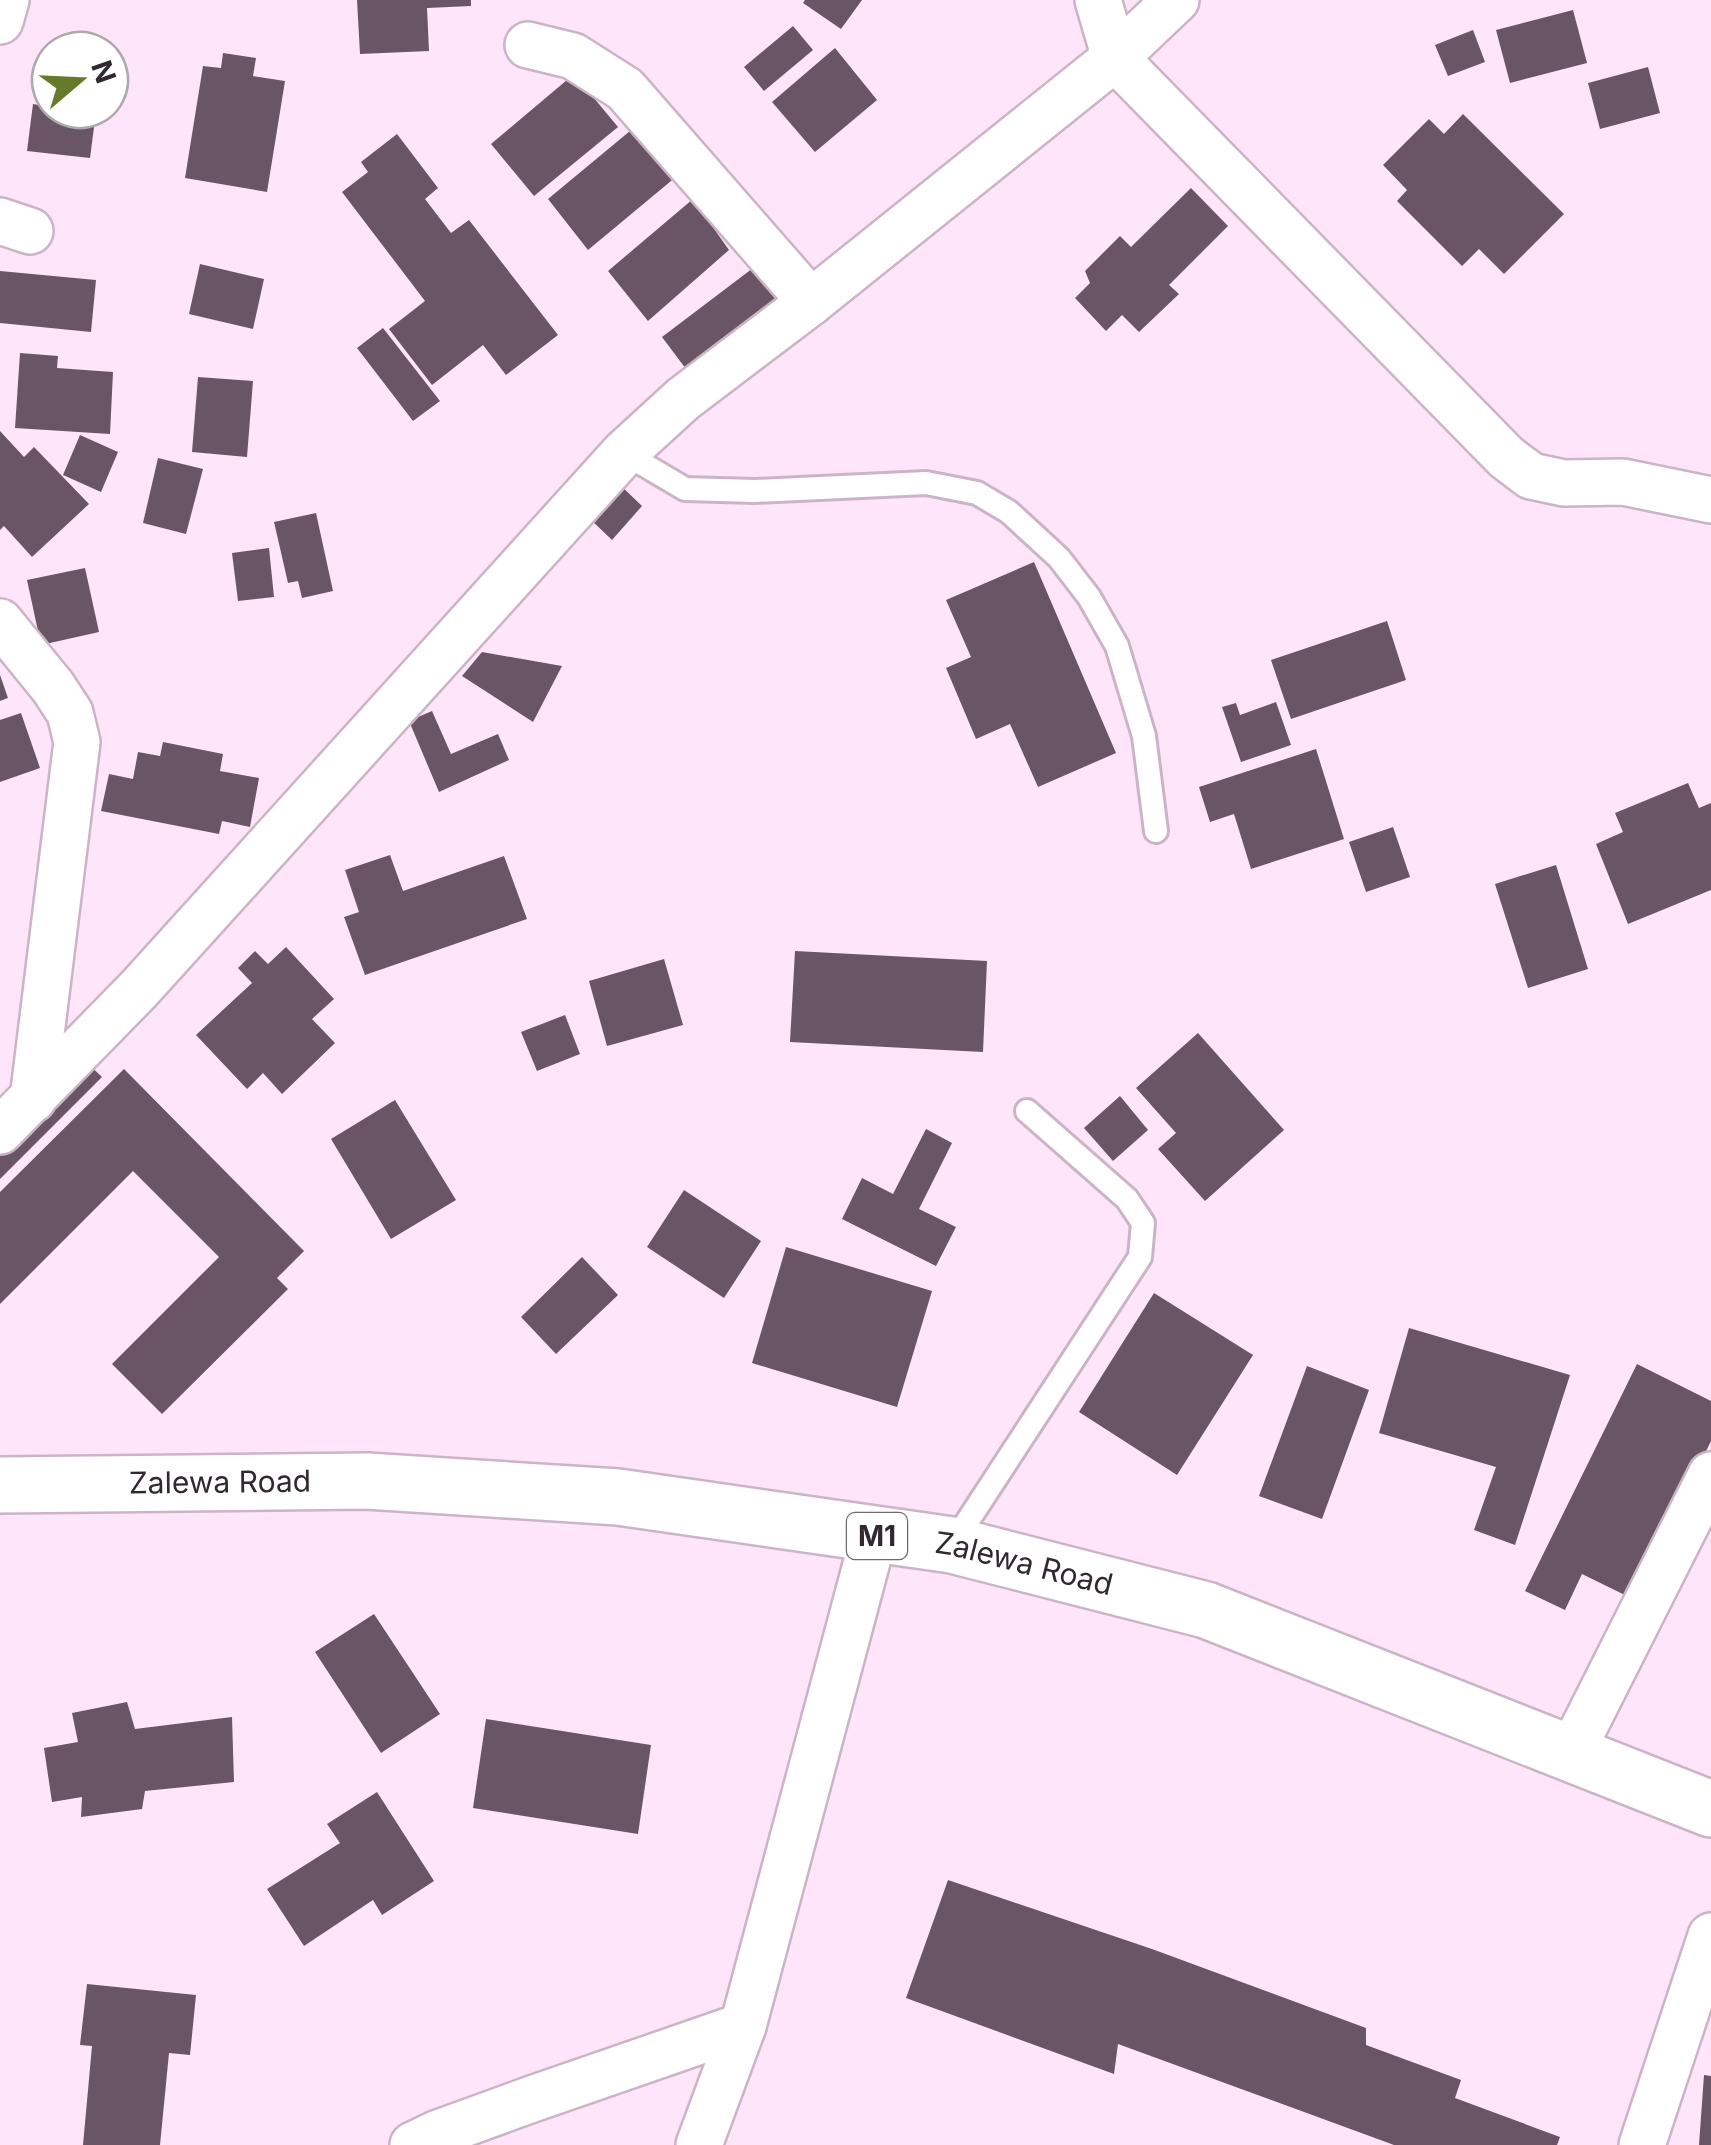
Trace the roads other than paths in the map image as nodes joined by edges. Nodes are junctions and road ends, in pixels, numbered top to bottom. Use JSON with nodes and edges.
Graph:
{"nodes":[{"id":1,"x":6,"y":0,"type":"edge"},
{"id":2,"x":1098,"y":0,"type":"edge"},
{"id":3,"x":1176,"y":0,"type":"edge"},
{"id":4,"x":0,"y":21,"type":"edge"},
{"id":5,"x":528,"y":46,"type":"dead end"},
{"id":6,"x":1115,"y":58,"type":"junction"},
{"id":7,"x":811,"y":302,"type":"junction"},
{"id":8,"x":624,"y":452,"type":"junction"},
{"id":9,"x":1711,"y":500,"type":"edge"},
{"id":10,"x":0,"y":622,"type":"edge"},
{"id":11,"x":1156,"y":832,"type":"dead end"},
{"id":12,"x":33,"y":1100,"type":"junction"},
{"id":13,"x":1027,"y":1111,"type":"dead end"},
{"id":14,"x":0,"y":1131,"type":"edge"},
{"id":15,"x":1711,"y":1475,"type":"edge"},
{"id":16,"x":0,"y":1485,"type":"edge"},
{"id":17,"x":874,"y":1536,"type":"junction"},
{"id":18,"x":952,"y":1545,"type":"junction"},
{"id":19,"x":1571,"y":1753,"type":"junction"},
{"id":20,"x":1711,"y":1809,"type":"edge"},
{"id":21,"x":1711,"y":1936,"type":"edge"},
{"id":22,"x":744,"y":2026,"type":"junction"},
{"id":23,"x":413,"y":2145,"type":"edge"},
{"id":24,"x":699,"y":2145,"type":"edge"},
{"id":25,"x":1642,"y":2145,"type":"edge"}],
"edges":[{"from":1,"to":4,"type":"street"},
{"from":2,"to":6,"type":"street"},
{"from":3,"to":6,"type":"street"},
{"from":5,"to":7,"type":"street"},
{"from":6,"to":7,"type":"street"},
{"from":6,"to":9,"type":"street"},
{"from":7,"to":8,"type":"street"},
{"from":8,"to":11,"type":"lane"},
{"from":8,"to":12,"type":"street"},
{"from":10,"to":12,"type":"street"},
{"from":12,"to":14,"type":"street"},
{"from":13,"to":18,"type":"lane"},
{"from":15,"to":19,"type":"street"},
{"from":16,"to":17,"type":"highway","name":"Zalewa Road","number":"M1"},
{"from":17,"to":18,"type":"highway","name":"Zalewa Road","number":"M1"},
{"from":17,"to":22,"type":"street"},
{"from":18,"to":19,"type":"highway","name":"Zalewa Road","number":"M1"},
{"from":19,"to":20,"type":"highway","name":"Zalewa Road","number":"M1"},
{"from":21,"to":25,"type":"street"},
{"from":22,"to":23,"type":"street"},
{"from":22,"to":24,"type":"street"}]}
